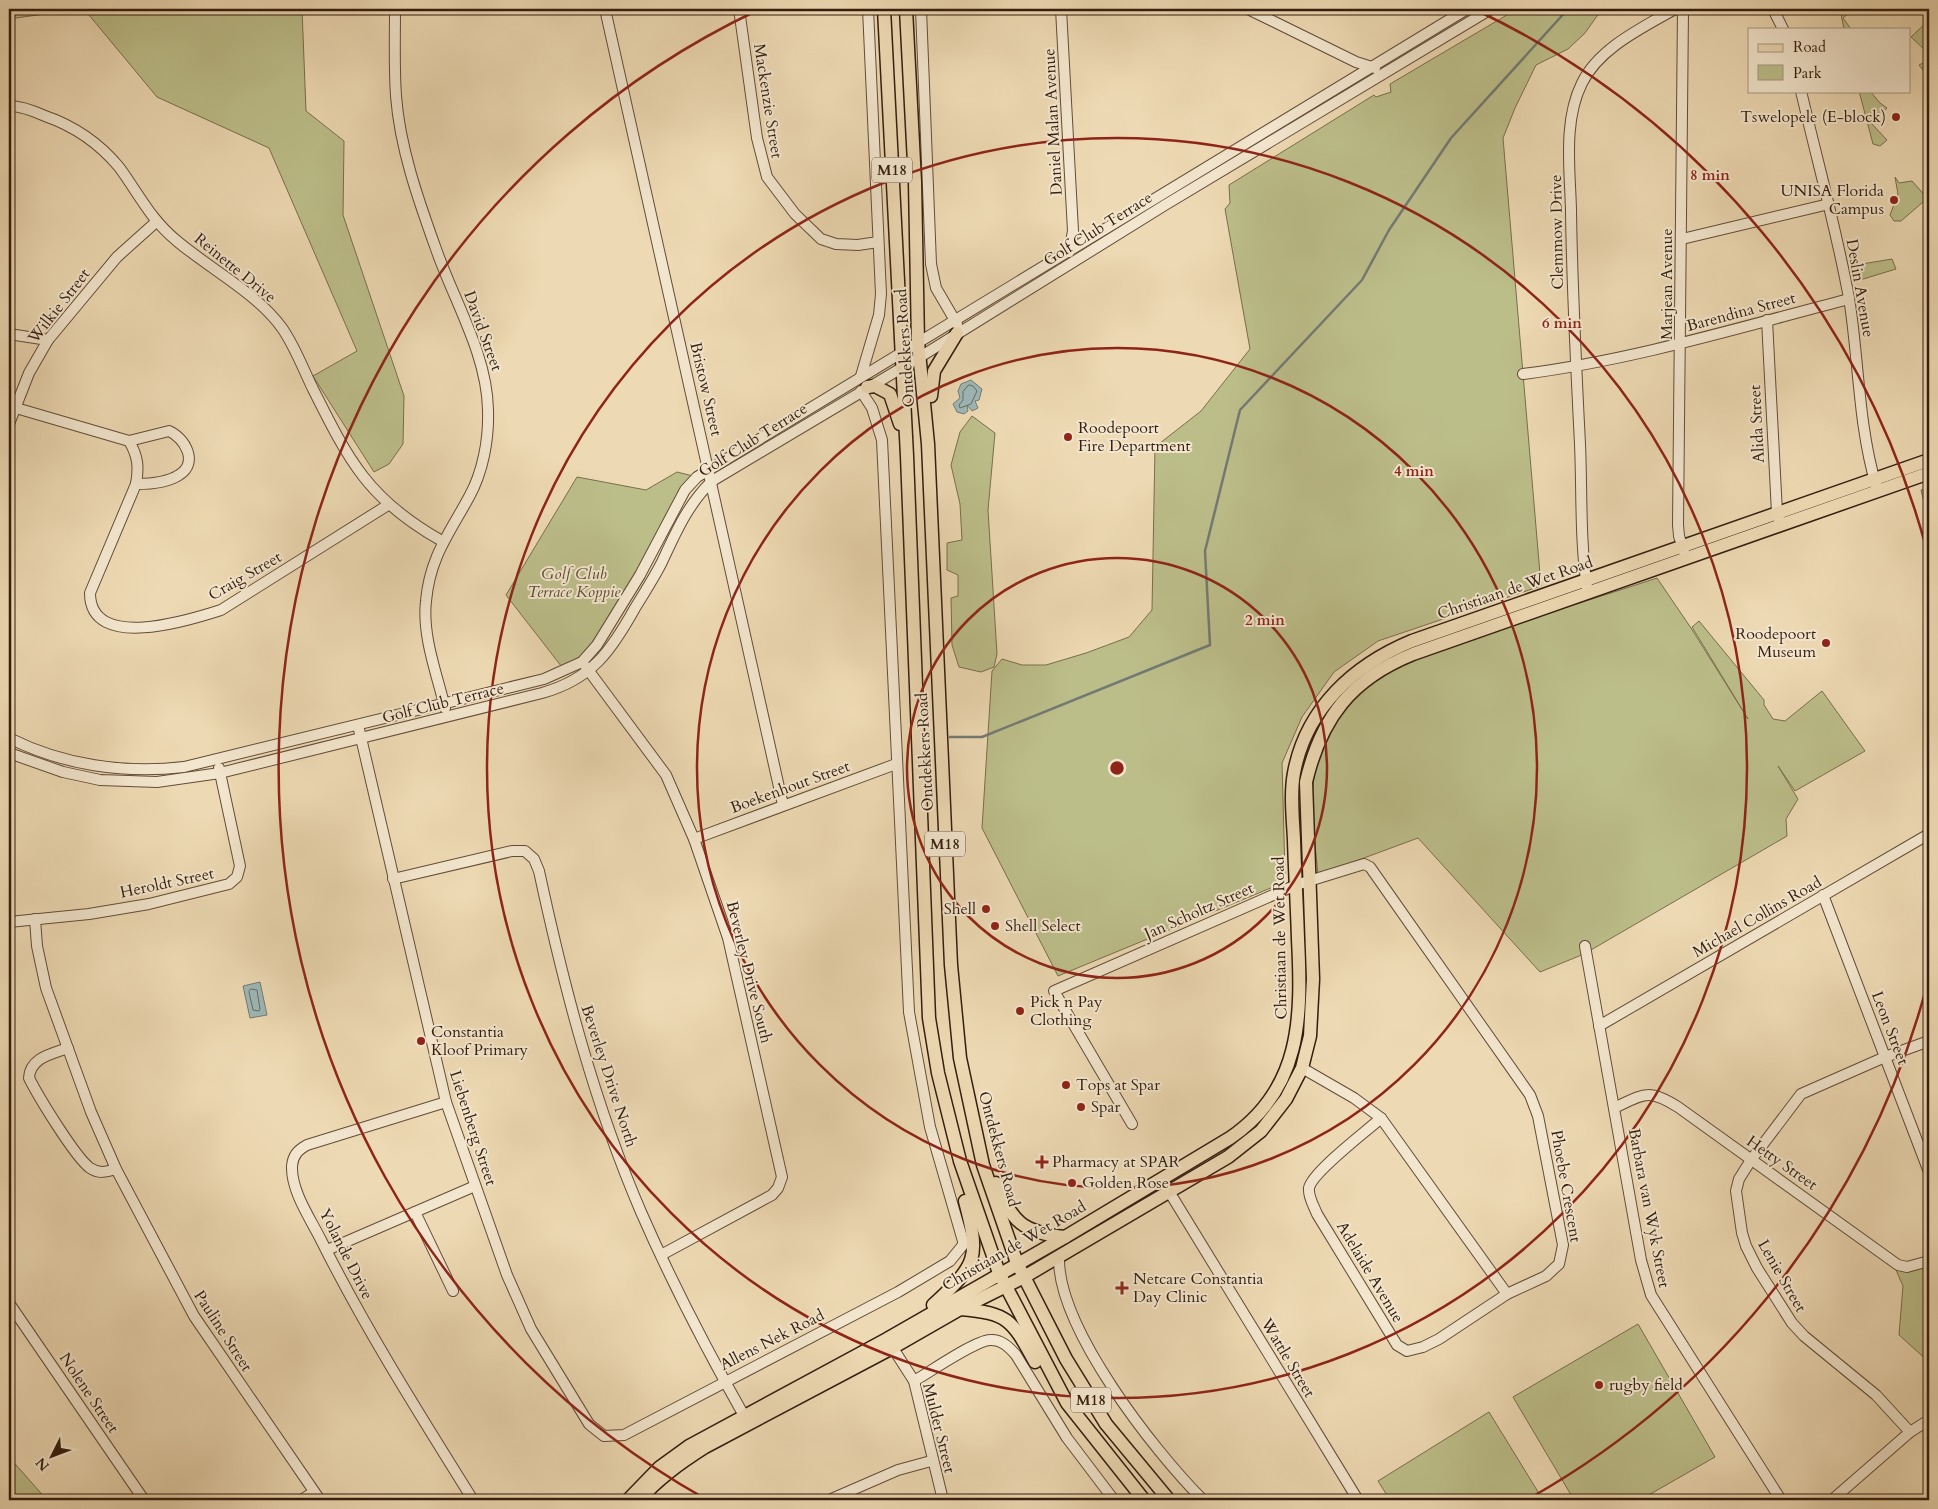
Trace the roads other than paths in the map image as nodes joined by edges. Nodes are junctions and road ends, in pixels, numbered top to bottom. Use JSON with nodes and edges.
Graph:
{"nodes":[{"id":1,"x":395,"y":9,"type":"edge"},
{"id":2,"x":605,"y":9,"type":"edge"},
{"id":3,"x":739,"y":9,"type":"edge"},
{"id":4,"x":868,"y":9,"type":"edge"},
{"id":5,"x":884,"y":9,"type":"edge"},
{"id":6,"x":906,"y":9,"type":"edge"},
{"id":7,"x":922,"y":9,"type":"edge"},
{"id":8,"x":1061,"y":9,"type":"edge"},
{"id":9,"x":1248,"y":9,"type":"edge"},
{"id":10,"x":1467,"y":9,"type":"edge"},
{"id":11,"x":1491,"y":9,"type":"edge"},
{"id":12,"x":1675,"y":9,"type":"edge"},
{"id":13,"x":1683,"y":9,"type":"edge"},
{"id":14,"x":1772,"y":9,"type":"edge"},
{"id":15,"x":1782,"y":28,"type":"edge"},
{"id":16,"x":1374,"y":66,"type":"junction"},
{"id":17,"x":1380,"y":76,"type":"junction"},
{"id":18,"x":1801,"y":92,"type":"edge"},
{"id":19,"x":9,"y":106,"type":"edge"},
{"id":20,"x":1829,"y":204,"type":"junction"},
{"id":21,"x":156,"y":222,"type":"junction"},
{"id":22,"x":1682,"y":238,"type":"junction"},
{"id":23,"x":1075,"y":239,"type":"junction"},
{"id":24,"x":878,"y":242,"type":"junction"},
{"id":25,"x":1068,"y":249,"type":"junction"},
{"id":26,"x":1083,"y":256,"type":"junction"},
{"id":27,"x":1072,"y":262,"type":"junction"},
{"id":28,"x":1849,"y":299,"type":"junction"},
{"id":29,"x":954,"y":320,"type":"junction"},
{"id":30,"x":1767,"y":320,"type":"junction"},
{"id":31,"x":959,"y":332,"type":"junction"},
{"id":32,"x":9,"y":334,"type":"edge"},
{"id":33,"x":48,"y":340,"type":"junction"},
{"id":34,"x":918,"y":342,"type":"junction"},
{"id":35,"x":1681,"y":343,"type":"junction"},
{"id":36,"x":902,"y":352,"type":"junction"},
{"id":37,"x":920,"y":357,"type":"junction"},
{"id":38,"x":903,"y":366,"type":"junction"},
{"id":39,"x":1576,"y":367,"type":"junction"},
{"id":40,"x":1523,"y":374,"type":"dead end"},
{"id":41,"x":863,"y":384,"type":"junction"},
{"id":42,"x":16,"y":408,"type":"junction"},
{"id":43,"x":9,"y":424,"type":"edge"},
{"id":44,"x":129,"y":441,"type":"junction"},
{"id":45,"x":928,"y":444,"type":"junction"},
{"id":46,"x":908,"y":456,"type":"junction"},
{"id":47,"x":1929,"y":460,"type":"edge"},
{"id":48,"x":708,"y":470,"type":"junction"},
{"id":49,"x":1929,"y":473,"type":"edge"},
{"id":50,"x":712,"y":481,"type":"junction"},
{"id":51,"x":136,"y":484,"type":"junction"},
{"id":52,"x":1876,"y":486,"type":"junction"},
{"id":53,"x":388,"y":505,"type":"junction"},
{"id":54,"x":1779,"y":519,"type":"junction"},
{"id":55,"x":442,"y":541,"type":"junction"},
{"id":56,"x":1684,"y":552,"type":"junction"},
{"id":57,"x":1587,"y":587,"type":"junction"},
{"id":58,"x":582,"y":662,"type":"junction"},
{"id":59,"x":589,"y":671,"type":"junction"},
{"id":60,"x":444,"y":703,"type":"junction"},
{"id":61,"x":447,"y":717,"type":"junction"},
{"id":62,"x":358,"y":725,"type":"junction"},
{"id":63,"x":9,"y":738,"type":"edge"},
{"id":64,"x":361,"y":739,"type":"junction"},
{"id":65,"x":9,"y":753,"type":"edge"},
{"id":66,"x":217,"y":759,"type":"junction"},
{"id":67,"x":896,"y":764,"type":"junction"},
{"id":68,"x":220,"y":774,"type":"junction"},
{"id":69,"x":783,"y":805,"type":"junction"},
{"id":70,"x":1929,"y":834,"type":"edge"},
{"id":71,"x":694,"y":839,"type":"junction"},
{"id":72,"x":1358,"y":865,"type":"joint"},
{"id":73,"x":393,"y":879,"type":"junction"},
{"id":74,"x":1302,"y":884,"type":"junction"},
{"id":75,"x":1823,"y":896,"type":"junction"},
{"id":76,"x":35,"y":919,"type":"junction"},
{"id":77,"x":9,"y":922,"type":"edge"},
{"id":78,"x":1586,"y":946,"type":"dead end"},
{"id":79,"x":1599,"y":1026,"type":"junction"},
{"id":80,"x":1929,"y":1041,"type":"edge"},
{"id":81,"x":68,"y":1048,"type":"junction"},
{"id":82,"x":1885,"y":1057,"type":"junction"},
{"id":83,"x":1302,"y":1068,"type":"junction"},
{"id":84,"x":938,"y":1073,"type":"junction"},
{"id":85,"x":446,"y":1102,"type":"junction"},
{"id":86,"x":1614,"y":1108,"type":"junction"},
{"id":87,"x":1381,"y":1118,"type":"junction"},
{"id":88,"x":1132,"y":1124,"type":"dead end"},
{"id":89,"x":978,"y":1144,"type":"junction"},
{"id":90,"x":1751,"y":1160,"type":"junction"},
{"id":91,"x":116,"y":1169,"type":"junction"},
{"id":92,"x":1929,"y":1172,"type":"edge"},
{"id":93,"x":1165,"y":1185,"type":"junction"},
{"id":94,"x":475,"y":1186,"type":"junction"},
{"id":95,"x":415,"y":1212,"type":"junction"},
{"id":96,"x":1065,"y":1237,"type":"junction"},
{"id":97,"x":326,"y":1250,"type":"junction"},
{"id":98,"x":661,"y":1255,"type":"junction"},
{"id":99,"x":1059,"y":1257,"type":"junction"},
{"id":100,"x":1929,"y":1261,"type":"edge"},
{"id":101,"x":1017,"y":1263,"type":"junction"},
{"id":102,"x":933,"y":1272,"type":"joint"},
{"id":103,"x":999,"y":1273,"type":"junction"},
{"id":104,"x":1024,"y":1277,"type":"junction"},
{"id":105,"x":1005,"y":1287,"type":"junction"},
{"id":106,"x":453,"y":1291,"type":"dead end"},
{"id":107,"x":1507,"y":1294,"type":"junction"},
{"id":108,"x":9,"y":1303,"type":"edge"},
{"id":109,"x":960,"y":1309,"type":"junction"},
{"id":110,"x":915,"y":1322,"type":"junction"},
{"id":111,"x":889,"y":1343,"type":"junction"},
{"id":112,"x":914,"y":1381,"type":"junction"},
{"id":113,"x":725,"y":1382,"type":"junction"},
{"id":114,"x":1067,"y":1403,"type":"junction"},
{"id":115,"x":746,"y":1420,"type":"junction"},
{"id":116,"x":1929,"y":1420,"type":"edge"},
{"id":117,"x":1910,"y":1432,"type":"junction"},
{"id":118,"x":624,"y":1435,"type":"joint"},
{"id":119,"x":931,"y":1461,"type":"junction"},
{"id":120,"x":317,"y":1496,"type":"edge"},
{"id":121,"x":144,"y":1500,"type":"edge"},
{"id":122,"x":301,"y":1500,"type":"edge"},
{"id":123,"x":473,"y":1500,"type":"edge"},
{"id":124,"x":628,"y":1500,"type":"edge"},
{"id":125,"x":639,"y":1500,"type":"edge"},
{"id":126,"x":829,"y":1500,"type":"edge"},
{"id":127,"x":943,"y":1500,"type":"edge"},
{"id":128,"x":1114,"y":1500,"type":"edge"},
{"id":129,"x":1144,"y":1500,"type":"edge"},
{"id":130,"x":1170,"y":1500,"type":"edge"},
{"id":131,"x":1203,"y":1500,"type":"edge"},
{"id":132,"x":1358,"y":1500,"type":"edge"},
{"id":133,"x":1781,"y":1500,"type":"edge"},
{"id":134,"x":1832,"y":1500,"type":"edge"}],
"edges":[{"from":1,"to":55,"type":"street","name":"David Street"},
{"from":2,"to":48,"type":"street","name":"Bristow Street"},
{"from":3,"to":24,"type":"street","name":"Mackenzie Street"},
{"from":4,"to":24,"type":"street","name":"Ontdekkers Road"},
{"from":5,"to":36,"type":"main road","name":"Ontdekkers Road","number":"M18"},
{"from":6,"to":34,"type":"main road","name":"Ontdekkers Road","number":"M18"},
{"from":7,"to":29,"type":"street"},
{"from":8,"to":23,"type":"street","name":"Daniel Malan Avenue"},
{"from":9,"to":16,"type":"street"},
{"from":10,"to":16,"type":"street","name":"Golf Club Terrace"},
{"from":11,"to":17,"type":"street","name":"Golf Club Terrace"},
{"from":12,"to":39,"type":"street","name":"Clemmow Drive"},
{"from":13,"to":22,"type":"street","name":"Marjean Avenue"},
{"from":14,"to":15,"type":"street"},
{"from":16,"to":17,"type":"street"},
{"from":16,"to":23,"type":"street","name":"Golf Club Terrace"},
{"from":17,"to":26,"type":"street","name":"Golf Club Terrace"},
{"from":18,"to":20,"type":"street","name":"Deslin Avenue"},
{"from":19,"to":21,"type":"street","name":"Reinette Drive"},
{"from":20,"to":22,"type":"street"},
{"from":20,"to":28,"type":"street","name":"Deslin Avenue"},
{"from":21,"to":33,"type":"street","name":"Wilkie Street"},
{"from":21,"to":53,"type":"street","name":"Reinette Drive"},
{"from":22,"to":35,"type":"street","name":"Marjean Avenue"},
{"from":23,"to":25,"type":"street","name":"Daniel Malan Avenue"},
{"from":23,"to":26,"type":"street","name":"Daniel Malan Avenue"},
{"from":24,"to":41,"type":"street","name":"Ontdekkers Road"},
{"from":25,"to":27,"type":"street"},
{"from":25,"to":29,"type":"street","name":"Golf Club Terrace"},
{"from":26,"to":27,"type":"street","name":"Golf Club Terrace"},
{"from":27,"to":31,"type":"street","name":"Golf Club Terrace"},
{"from":28,"to":30,"type":"street","name":"Barendina Street"},
{"from":28,"to":52,"type":"street","name":"Deslin Avenue"},
{"from":29,"to":31,"type":"street"},
{"from":29,"to":34,"type":"street","name":"Golf Club Terrace"},
{"from":30,"to":35,"type":"street","name":"Barendina Street"},
{"from":30,"to":54,"type":"street","name":"Alida Street"},
{"from":31,"to":37,"type":"street","name":"Golf Club Terrace"},
{"from":31,"to":45,"type":"main road"},
{"from":32,"to":33,"type":"street"},
{"from":33,"to":42,"type":"street","name":"Wilkie Street"},
{"from":34,"to":36,"type":"street","name":"Golf Club Terrace"},
{"from":34,"to":37,"type":"main road","name":"Ontdekkers Road","number":"M18"},
{"from":35,"to":39,"type":"street","name":"Barendina Street"},
{"from":35,"to":56,"type":"street","name":"Marjean Avenue"},
{"from":36,"to":38,"type":"main road","name":"Ontdekkers Road","number":"M18"},
{"from":36,"to":41,"type":"street","name":"Golf Club Terrace"},
{"from":37,"to":38,"type":"street","name":"Golf Club Terrace"},
{"from":37,"to":45,"type":"main road","name":"Ontdekkers Road","number":"M18"},
{"from":38,"to":41,"type":"street","name":"Golf Club Terrace"},
{"from":38,"to":46,"type":"main road","name":"Ontdekkers Road","number":"M18"},
{"from":39,"to":40,"type":"street","name":"Barendina Street"},
{"from":39,"to":57,"type":"street","name":"Clemmow Drive"},
{"from":41,"to":46,"type":"main road"},
{"from":41,"to":48,"type":"street","name":"Golf Club Terrace"},
{"from":41,"to":50,"type":"street","name":"Golf Club Terrace"},
{"from":41,"to":67,"type":"street","name":"Ontdekkers Road"},
{"from":42,"to":43,"type":"street","name":"Wilkie Street"},
{"from":42,"to":44,"type":"street"},
{"from":44,"to":51,"type":"street","name":"Craig Street"},
{"from":44,"to":51,"type":"street"},
{"from":45,"to":89,"type":"main road","name":"Ontdekkers Road","number":"M18"},
{"from":46,"to":84,"type":"main road","name":"Ontdekkers Road","number":"M18"},
{"from":47,"to":52,"type":"main road","name":"Christiaan de Wet Road"},
{"from":48,"to":50,"type":"street","name":"Bristow Street"},
{"from":48,"to":58,"type":"street","name":"Golf Club Terrace"},
{"from":49,"to":52,"type":"main road","name":"Christiaan de Wet Road"},
{"from":50,"to":59,"type":"street","name":"Golf Club Terrace"},
{"from":50,"to":69,"type":"street","name":"Bristow Street"},
{"from":51,"to":53,"type":"street","name":"Craig Street"},
{"from":52,"to":54,"type":"main road","name":"Christiaan de Wet Road"},
{"from":53,"to":55,"type":"street","name":"Reinette Drive"},
{"from":54,"to":56,"type":"main road","name":"Christiaan de Wet Road"},
{"from":55,"to":60,"type":"street","name":"David Street"},
{"from":56,"to":57,"type":"main road","name":"Christiaan de Wet Road"},
{"from":57,"to":74,"type":"main road","name":"Christiaan de Wet Road"},
{"from":58,"to":59,"type":"street","name":"Beverley Drive South"},
{"from":58,"to":60,"type":"street","name":"Golf Club Terrace"},
{"from":59,"to":61,"type":"street","name":"Golf Club Terrace"},
{"from":59,"to":71,"type":"street","name":"Beverley Drive South"},
{"from":60,"to":61,"type":"street","name":"David Street"},
{"from":60,"to":62,"type":"street","name":"Golf Club Terrace"},
{"from":61,"to":64,"type":"street","name":"Golf Club Terrace"},
{"from":62,"to":64,"type":"street","name":"Liebenberg Street"},
{"from":62,"to":66,"type":"street","name":"Golf Club Terrace"},
{"from":63,"to":66,"type":"street","name":"Golf Club Terrace"},
{"from":64,"to":68,"type":"street","name":"Golf Club Terrace"},
{"from":64,"to":73,"type":"street","name":"Liebenberg Street"},
{"from":65,"to":68,"type":"street","name":"Golf Club Terrace"},
{"from":66,"to":68,"type":"street","name":"Heroldt Street"},
{"from":67,"to":69,"type":"street","name":"Boekenhout Street"},
{"from":67,"to":102,"type":"street","name":"Ontdekkers Road"},
{"from":68,"to":76,"type":"street","name":"Heroldt Street"},
{"from":69,"to":71,"type":"street","name":"Boekenhout Street"},
{"from":70,"to":75,"type":"street","name":"Michael Collins Road"},
{"from":71,"to":98,"type":"street","name":"Beverley Drive South"},
{"from":72,"to":74,"type":"street","name":"Jan Scholtz Street"},
{"from":72,"to":107,"type":"street","name":"Phoebe Crescent"},
{"from":73,"to":85,"type":"street","name":"Liebenberg Street"},
{"from":73,"to":98,"type":"street","name":"Beverley Drive North"},
{"from":74,"to":83,"type":"main road","name":"Christiaan de Wet Road"},
{"from":74,"to":88,"type":"street","name":"Jan Scholtz Street"},
{"from":74,"to":93,"type":"main road","name":"Christiaan de Wet Road"},
{"from":75,"to":79,"type":"street","name":"Michael Collins Road"},
{"from":75,"to":82,"type":"street","name":"Leon Street"},
{"from":76,"to":77,"type":"street","name":"Heroldt Street"},
{"from":76,"to":81,"type":"street","name":"Pauline Street"},
{"from":78,"to":79,"type":"street","name":"Barbara van Wyk Street"},
{"from":79,"to":86,"type":"street","name":"Barbara van Wyk Street"},
{"from":80,"to":82,"type":"street","name":"Lenie Street"},
{"from":81,"to":91,"type":"street","name":"Pauline Street"},
{"from":81,"to":91,"type":"street"},
{"from":82,"to":90,"type":"street","name":"Lenie Street"},
{"from":82,"to":92,"type":"street","name":"Leon Street"},
{"from":83,"to":87,"type":"street"},
{"from":83,"to":93,"type":"main road","name":"Christiaan de Wet Road"},
{"from":84,"to":103,"type":"main road","name":"Ontdekkers Road","number":"M18"},
{"from":84,"to":110,"type":"main road"},
{"from":85,"to":94,"type":"street","name":"Liebenberg Street"},
{"from":85,"to":97,"type":"street","name":"Yolande Drive"},
{"from":86,"to":90,"type":"street","name":"Hetty Street"},
{"from":86,"to":133,"type":"street","name":"Barbara van Wyk Street"},
{"from":87,"to":107,"type":"street"},
{"from":87,"to":107,"type":"street","name":"Adelaide Avenue"},
{"from":89,"to":96,"type":"main road"},
{"from":89,"to":101,"type":"main road","name":"Ontdekkers Road","number":"M18"},
{"from":90,"to":100,"type":"street","name":"Hetty Street"},
{"from":90,"to":117,"type":"street","name":"Lenie Street"},
{"from":91,"to":120,"type":"street","name":"Pauline Street"},
{"from":93,"to":96,"type":"main road","name":"Christiaan de Wet Road"},
{"from":93,"to":99,"type":"main road","name":"Christiaan de Wet Road"},
{"from":93,"to":132,"type":"street","name":"Wattle Street"},
{"from":94,"to":95,"type":"street"},
{"from":94,"to":118,"type":"street","name":"Liebenberg Street"},
{"from":95,"to":97,"type":"street"},
{"from":95,"to":106,"type":"street"},
{"from":96,"to":101,"type":"main road","name":"Christiaan de Wet Road"},
{"from":97,"to":123,"type":"street","name":"Yolande Drive"},
{"from":98,"to":113,"type":"street","name":"Beverley Drive North"},
{"from":99,"to":104,"type":"main road","name":"Christiaan de Wet Road"},
{"from":99,"to":131,"type":"street"},
{"from":101,"to":103,"type":"main road","name":"Christiaan de Wet Road"},
{"from":101,"to":104,"type":"main road","name":"Ontdekkers Road","number":"M18"},
{"from":102,"to":113,"type":"street","name":"Allens Nek Road"},
{"from":103,"to":105,"type":"main road","name":"Ontdekkers Road","number":"M18"},
{"from":103,"to":110,"type":"main road","name":"Christiaan de Wet Road"},
{"from":104,"to":105,"type":"main road","name":"Christiaan de Wet Road"},
{"from":104,"to":130,"type":"main road","name":"Ontdekkers Road","number":"M18"},
{"from":105,"to":109,"type":"main road","name":"Christiaan de Wet Road"},
{"from":105,"to":114,"type":"main road","name":"Ontdekkers Road","number":"M18"},
{"from":108,"to":121,"type":"street","name":"Nolene Street"},
{"from":109,"to":111,"type":"main road","name":"Christiaan de Wet Road"},
{"from":109,"to":114,"type":"main road"},
{"from":110,"to":111,"type":"main road","name":"Christiaan de Wet Road"},
{"from":111,"to":112,"type":"street","name":"Mulder Street"},
{"from":111,"to":115,"type":"main road","name":"Christiaan de Wet Road"},
{"from":112,"to":119,"type":"street","name":"Mulder Street"},
{"from":112,"to":128,"type":"street"},
{"from":113,"to":115,"type":"street","name":"Beverley Drive North"},
{"from":113,"to":118,"type":"street","name":"Allens Nek Road"},
{"from":114,"to":129,"type":"main road","name":"Ontdekkers Road","number":"M18"},
{"from":115,"to":124,"type":"main road","name":"Christiaan de Wet Road"},
{"from":115,"to":125,"type":"main road","name":"Christiaan de Wet Road"},
{"from":116,"to":117,"type":"street"},
{"from":117,"to":134,"type":"street"},
{"from":119,"to":126,"type":"street"},
{"from":119,"to":127,"type":"street","name":"Mulder Street"},
{"from":120,"to":122,"type":"street"}]}
